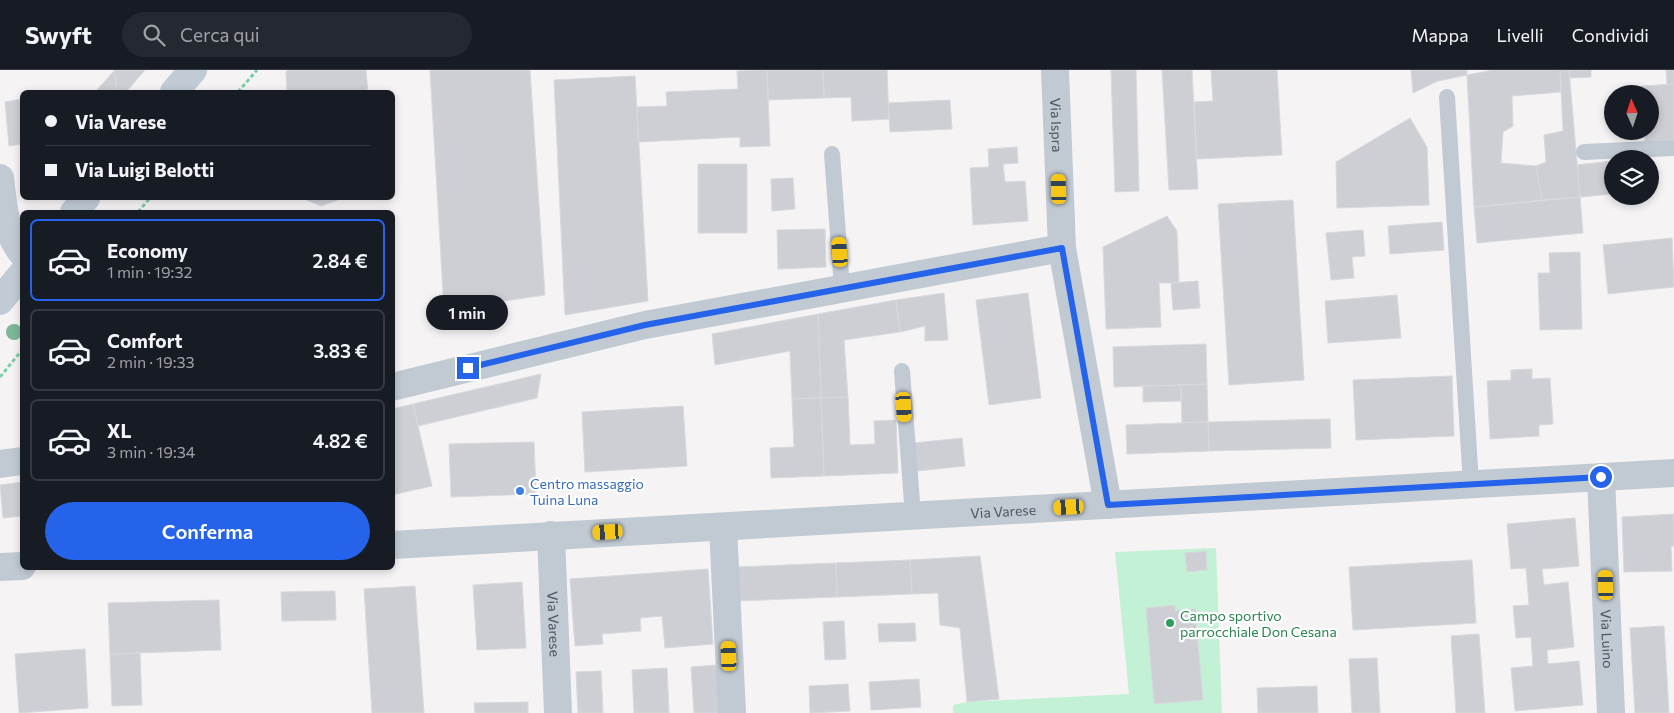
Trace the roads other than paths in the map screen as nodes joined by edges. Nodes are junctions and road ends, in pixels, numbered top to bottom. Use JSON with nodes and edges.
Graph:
{"nodes":[{"id":1,"x":193,"y":70,"type":"edge"},
{"id":2,"x":1055,"y":70,"type":"edge"},
{"id":3,"x":176,"y":90,"type":"edge"},
{"id":4,"x":1447,"y":97,"type":"dead end"},
{"id":5,"x":1674,"y":148,"type":"edge"},
{"id":6,"x":1584,"y":152,"type":"dead end"},
{"id":7,"x":832,"y":154,"type":"dead end"},
{"id":8,"x":0,"y":178,"type":"edge"},
{"id":9,"x":84,"y":200,"type":"edge"},
{"id":10,"x":76,"y":210,"type":"edge"},
{"id":11,"x":1062,"y":248,"type":"junction"},
{"id":12,"x":20,"y":250,"type":"edge"},
{"id":13,"x":20,"y":276,"type":"edge"},
{"id":14,"x":842,"y":288,"type":"junction"},
{"id":15,"x":0,"y":301,"type":"edge"},
{"id":16,"x":902,"y":371,"type":"dead end"},
{"id":17,"x":395,"y":386,"type":"edge"},
{"id":18,"x":20,"y":462,"type":"edge"},
{"id":19,"x":0,"y":464,"type":"edge"},
{"id":20,"x":1674,"y":473,"type":"edge"},
{"id":21,"x":1601,"y":477,"type":"junction"},
{"id":22,"x":1472,"y":484,"type":"junction"},
{"id":23,"x":1108,"y":505,"type":"junction"},
{"id":24,"x":914,"y":516,"type":"junction"},
{"id":25,"x":723,"y":526,"type":"junction"},
{"id":26,"x":551,"y":536,"type":"junction"},
{"id":27,"x":395,"y":544,"type":"edge"},
{"id":28,"x":20,"y":566,"type":"edge"},
{"id":29,"x":0,"y":567,"type":"edge"},
{"id":30,"x":558,"y":713,"type":"edge"},
{"id":31,"x":732,"y":713,"type":"edge"},
{"id":32,"x":1611,"y":713,"type":"edge"}],
"edges":[{"from":1,"to":3,"type":"street"},
{"from":2,"to":11,"type":"street","name":"Via Ispra"},
{"from":4,"to":22,"type":"lane"},
{"from":5,"to":6,"type":"lane"},
{"from":7,"to":14,"type":"lane"},
{"from":8,"to":12,"type":"street"},
{"from":9,"to":10,"type":"street"},
{"from":11,"to":14,"type":"street"},
{"from":11,"to":23,"type":"street","name":"Via Ispra"},
{"from":13,"to":15,"type":"street"},
{"from":14,"to":17,"type":"street"},
{"from":16,"to":24,"type":"lane"},
{"from":18,"to":19,"type":"street"},
{"from":20,"to":21,"type":"street","name":"Via Varese"},
{"from":21,"to":22,"type":"street","name":"Via Varese"},
{"from":21,"to":32,"type":"street","name":"Via Luino"},
{"from":22,"to":23,"type":"street","name":"Via Varese"},
{"from":23,"to":24,"type":"street","name":"Via Varese"},
{"from":24,"to":25,"type":"street","name":"Via Varese"},
{"from":25,"to":26,"type":"street","name":"Via Varese"},
{"from":25,"to":31,"type":"street"},
{"from":26,"to":27,"type":"street","name":"Via Varese"},
{"from":26,"to":30,"type":"street","name":"Via Varese"},
{"from":28,"to":29,"type":"street"}]}
